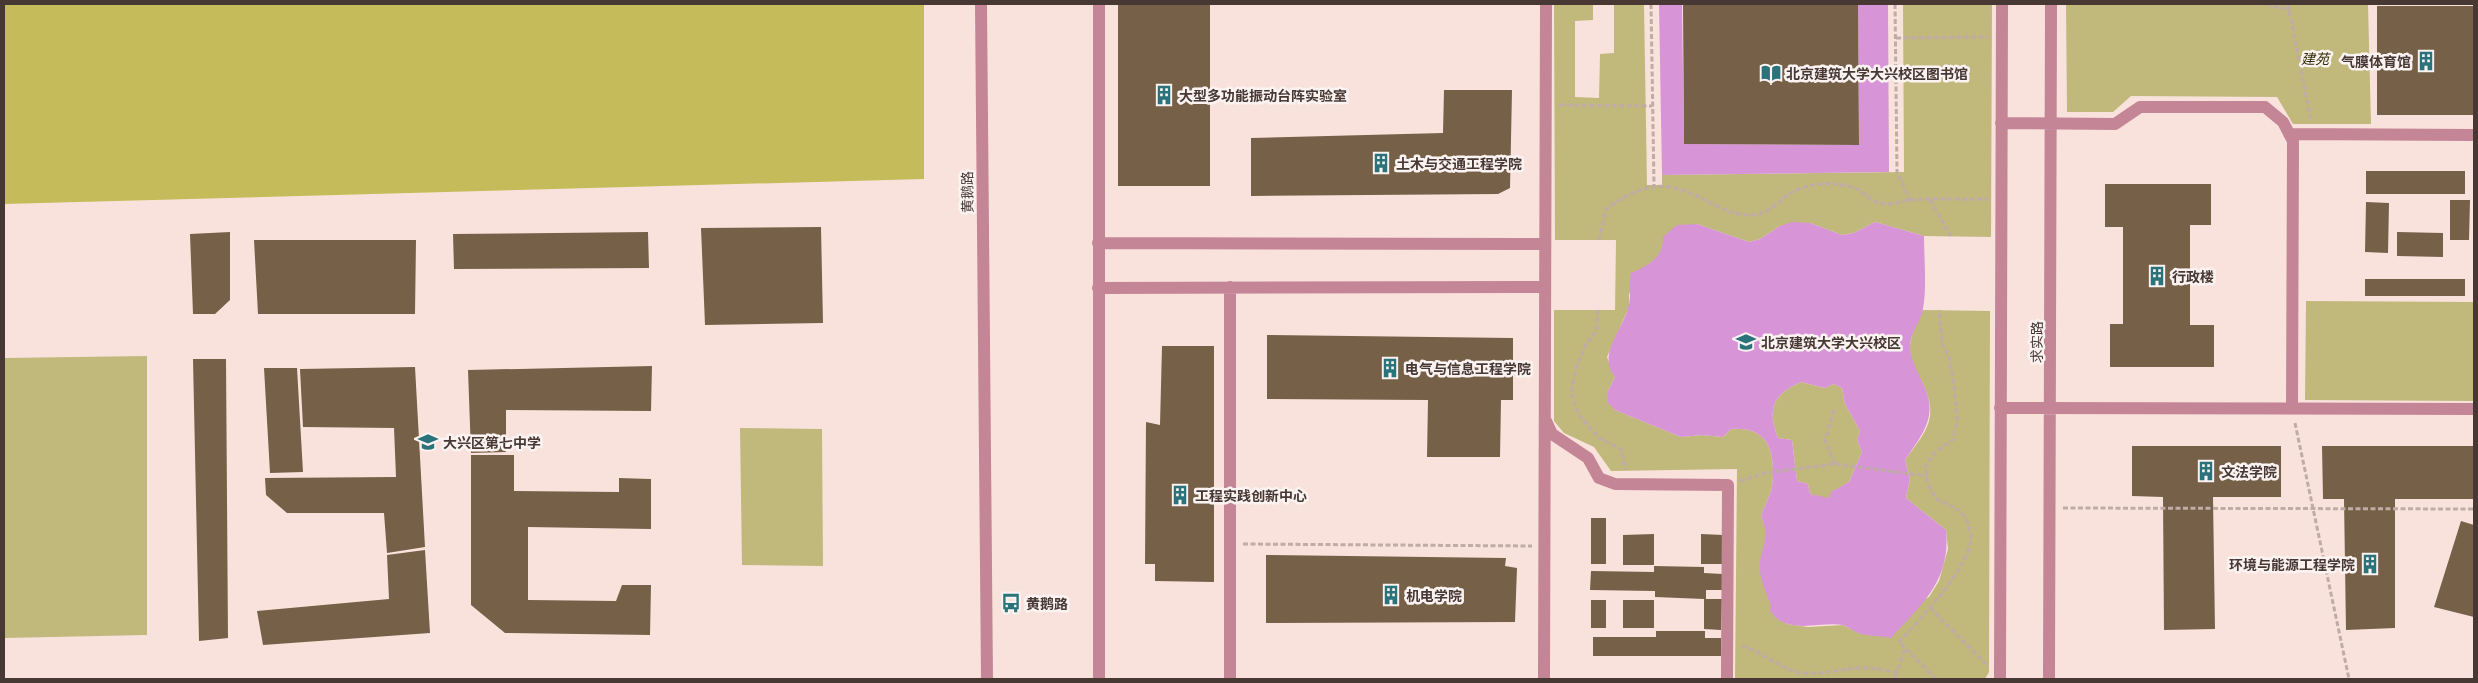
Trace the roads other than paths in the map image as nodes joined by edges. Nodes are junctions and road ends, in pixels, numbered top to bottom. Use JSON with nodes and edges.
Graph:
{"nodes":[{"id":1,"x":981,"y":4,"type":"edge"},
{"id":2,"x":1099,"y":4,"type":"edge"},
{"id":3,"x":1546,"y":4,"type":"edge"},
{"id":4,"x":2002,"y":4,"type":"edge"},
{"id":5,"x":2051,"y":4,"type":"edge"},
{"id":6,"x":2001,"y":123,"type":"junction"},
{"id":7,"x":2051,"y":124,"type":"junction"},
{"id":8,"x":2289,"y":134,"type":"junction"},
{"id":9,"x":2474,"y":135,"type":"edge"},
{"id":10,"x":1098,"y":242,"type":"junction"},
{"id":11,"x":1545,"y":244,"type":"junction"},
{"id":12,"x":1545,"y":287,"type":"junction"},
{"id":13,"x":1098,"y":288,"type":"junction"},
{"id":14,"x":1230,"y":288,"type":"junction"},
{"id":15,"x":2000,"y":408,"type":"junction"},
{"id":16,"x":2050,"y":408,"type":"junction"},
{"id":17,"x":2292,"y":408,"type":"junction"},
{"id":18,"x":2474,"y":408,"type":"edge"},
{"id":19,"x":1545,"y":420,"type":"junction"},
{"id":20,"x":987,"y":679,"type":"edge"},
{"id":21,"x":1099,"y":679,"type":"edge"},
{"id":22,"x":1230,"y":679,"type":"edge"},
{"id":23,"x":1544,"y":679,"type":"edge"},
{"id":24,"x":1726,"y":679,"type":"edge"},
{"id":25,"x":2000,"y":679,"type":"edge"},
{"id":26,"x":2049,"y":679,"type":"edge"}],
"edges":[{"from":1,"to":20,"type":"street","name":"黄鹅路"},
{"from":2,"to":10,"type":"street"},
{"from":3,"to":11,"type":"street"},
{"from":4,"to":6,"type":"street"},
{"from":5,"to":7,"type":"street","name":"求实路"},
{"from":6,"to":7,"type":"street"},
{"from":6,"to":15,"type":"street"},
{"from":7,"to":8,"type":"street"},
{"from":7,"to":16,"type":"street","name":"求实路"},
{"from":8,"to":9,"type":"street"},
{"from":8,"to":17,"type":"street"},
{"from":10,"to":11,"type":"street"},
{"from":10,"to":13,"type":"street"},
{"from":11,"to":12,"type":"street"},
{"from":12,"to":14,"type":"street"},
{"from":12,"to":19,"type":"street"},
{"from":13,"to":14,"type":"street"},
{"from":13,"to":21,"type":"street"},
{"from":14,"to":22,"type":"street"},
{"from":15,"to":16,"type":"street"},
{"from":15,"to":25,"type":"street"},
{"from":16,"to":17,"type":"street"},
{"from":16,"to":26,"type":"street","name":"求实路"},
{"from":17,"to":18,"type":"street"},
{"from":19,"to":23,"type":"street"},
{"from":19,"to":24,"type":"street"}]}
